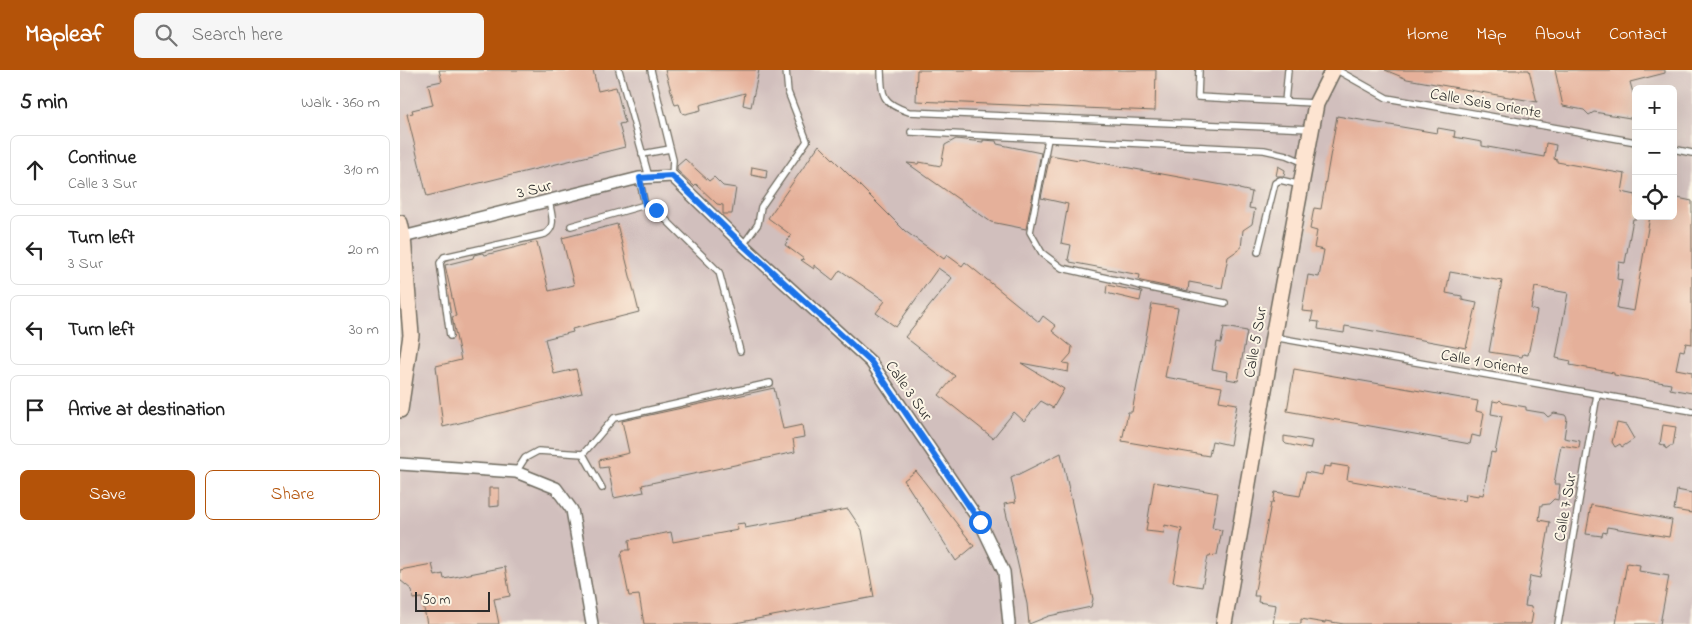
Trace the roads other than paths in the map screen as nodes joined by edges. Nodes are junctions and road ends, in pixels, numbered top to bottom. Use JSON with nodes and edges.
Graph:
{"nodes":[{"id":1,"x":619,"y":70,"type":"edge"},
{"id":2,"x":651,"y":70,"type":"edge"},
{"id":3,"x":786,"y":70,"type":"edge"},
{"id":4,"x":881,"y":70,"type":"edge"},
{"id":5,"x":1199,"y":70,"type":"edge"},
{"id":6,"x":1288,"y":70,"type":"edge"},
{"id":7,"x":1333,"y":70,"type":"edge"},
{"id":8,"x":1337,"y":70,"type":"edge"},
{"id":9,"x":1285,"y":102,"type":"junction"},
{"id":10,"x":1316,"y":104,"type":"junction"},
{"id":11,"x":1311,"y":129,"type":"junction"},
{"id":12,"x":910,"y":132,"type":"dead end"},
{"id":13,"x":1048,"y":139,"type":"junction"},
{"id":14,"x":1632,"y":141,"type":"edge"},
{"id":15,"x":670,"y":149,"type":"junction"},
{"id":16,"x":1677,"y":150,"type":"edge"},
{"id":17,"x":1692,"y":152,"type":"edge"},
{"id":18,"x":642,"y":154,"type":"junction"},
{"id":19,"x":1305,"y":163,"type":"junction"},
{"id":20,"x":672,"y":176,"type":"junction"},
{"id":21,"x":644,"y":178,"type":"junction"},
{"id":22,"x":1301,"y":185,"type":"junction"},
{"id":23,"x":549,"y":201,"type":"junction"},
{"id":24,"x":645,"y":205,"type":"junction"},
{"id":25,"x":570,"y":226,"type":"dead end"},
{"id":26,"x":402,"y":230,"type":"edge"},
{"id":27,"x":743,"y":245,"type":"junction"},
{"id":28,"x":1258,"y":252,"type":"dead end"},
{"id":29,"x":1225,"y":303,"type":"dead end"},
{"id":30,"x":450,"y":336,"type":"dead end"},
{"id":31,"x":1272,"y":337,"type":"junction"},
{"id":32,"x":740,"y":351,"type":"dead end"},
{"id":33,"x":404,"y":362,"type":"edge"},
{"id":34,"x":770,"y":383,"type":"dead end"},
{"id":35,"x":1597,"y":394,"type":"junction"},
{"id":36,"x":400,"y":410,"type":"edge"},
{"id":37,"x":1692,"y":412,"type":"edge"},
{"id":38,"x":583,"y":454,"type":"junction"},
{"id":39,"x":400,"y":464,"type":"edge"},
{"id":40,"x":516,"y":472,"type":"junction"},
{"id":41,"x":602,"y":488,"type":"dead end"},
{"id":42,"x":592,"y":624,"type":"edge"},
{"id":43,"x":1009,"y":624,"type":"edge"},
{"id":44,"x":1224,"y":624,"type":"edge"},
{"id":45,"x":1558,"y":624,"type":"edge"}],
"edges":[{"from":1,"to":18,"type":"lane"},
{"from":2,"to":15,"type":"lane"},
{"from":3,"to":27,"type":"lane"},
{"from":4,"to":11,"type":"lane"},
{"from":5,"to":9,"type":"lane"},
{"from":6,"to":9,"type":"lane"},
{"from":7,"to":10,"type":"street","name":"Calle 5 Sur"},
{"from":8,"to":14,"type":"lane","name":"Calle Seis Oriente"},
{"from":9,"to":10,"type":"lane"},
{"from":10,"to":11,"type":"street","name":"Calle 5 Sur"},
{"from":11,"to":19,"type":"street","name":"Calle 5 Sur"},
{"from":12,"to":13,"type":"lane"},
{"from":13,"to":19,"type":"lane"},
{"from":13,"to":29,"type":"lane"},
{"from":15,"to":18,"type":"lane"},
{"from":15,"to":20,"type":"lane"},
{"from":16,"to":17,"type":"lane"},
{"from":18,"to":21,"type":"lane"},
{"from":19,"to":22,"type":"street","name":"Calle 5 Sur"},
{"from":20,"to":21,"type":"street","name":"3 Sur"},
{"from":20,"to":27,"type":"street","name":"Calle 3 Sur"},
{"from":21,"to":23,"type":"street","name":"3 Sur"},
{"from":21,"to":24,"type":"lane"},
{"from":22,"to":28,"type":"lane"},
{"from":22,"to":31,"type":"street","name":"Calle 5 Sur"},
{"from":23,"to":26,"type":"street","name":"3 Sur"},
{"from":23,"to":30,"type":"lane"},
{"from":24,"to":25,"type":"lane"},
{"from":24,"to":32,"type":"lane"},
{"from":26,"to":33,"type":"street"},
{"from":27,"to":43,"type":"street","name":"Calle 3 Sur"},
{"from":31,"to":35,"type":"lane","name":"Calle 1 Oriente"},
{"from":31,"to":44,"type":"street","name":"Calle 5 Sur"},
{"from":33,"to":36,"type":"street"},
{"from":34,"to":38,"type":"lane"},
{"from":35,"to":37,"type":"lane","name":"Calle 1 Oriente"},
{"from":35,"to":45,"type":"lane","name":"Calle 7 Sur"},
{"from":38,"to":40,"type":"lane"},
{"from":38,"to":41,"type":"lane"},
{"from":39,"to":40,"type":"street"},
{"from":40,"to":42,"type":"street"}]}
